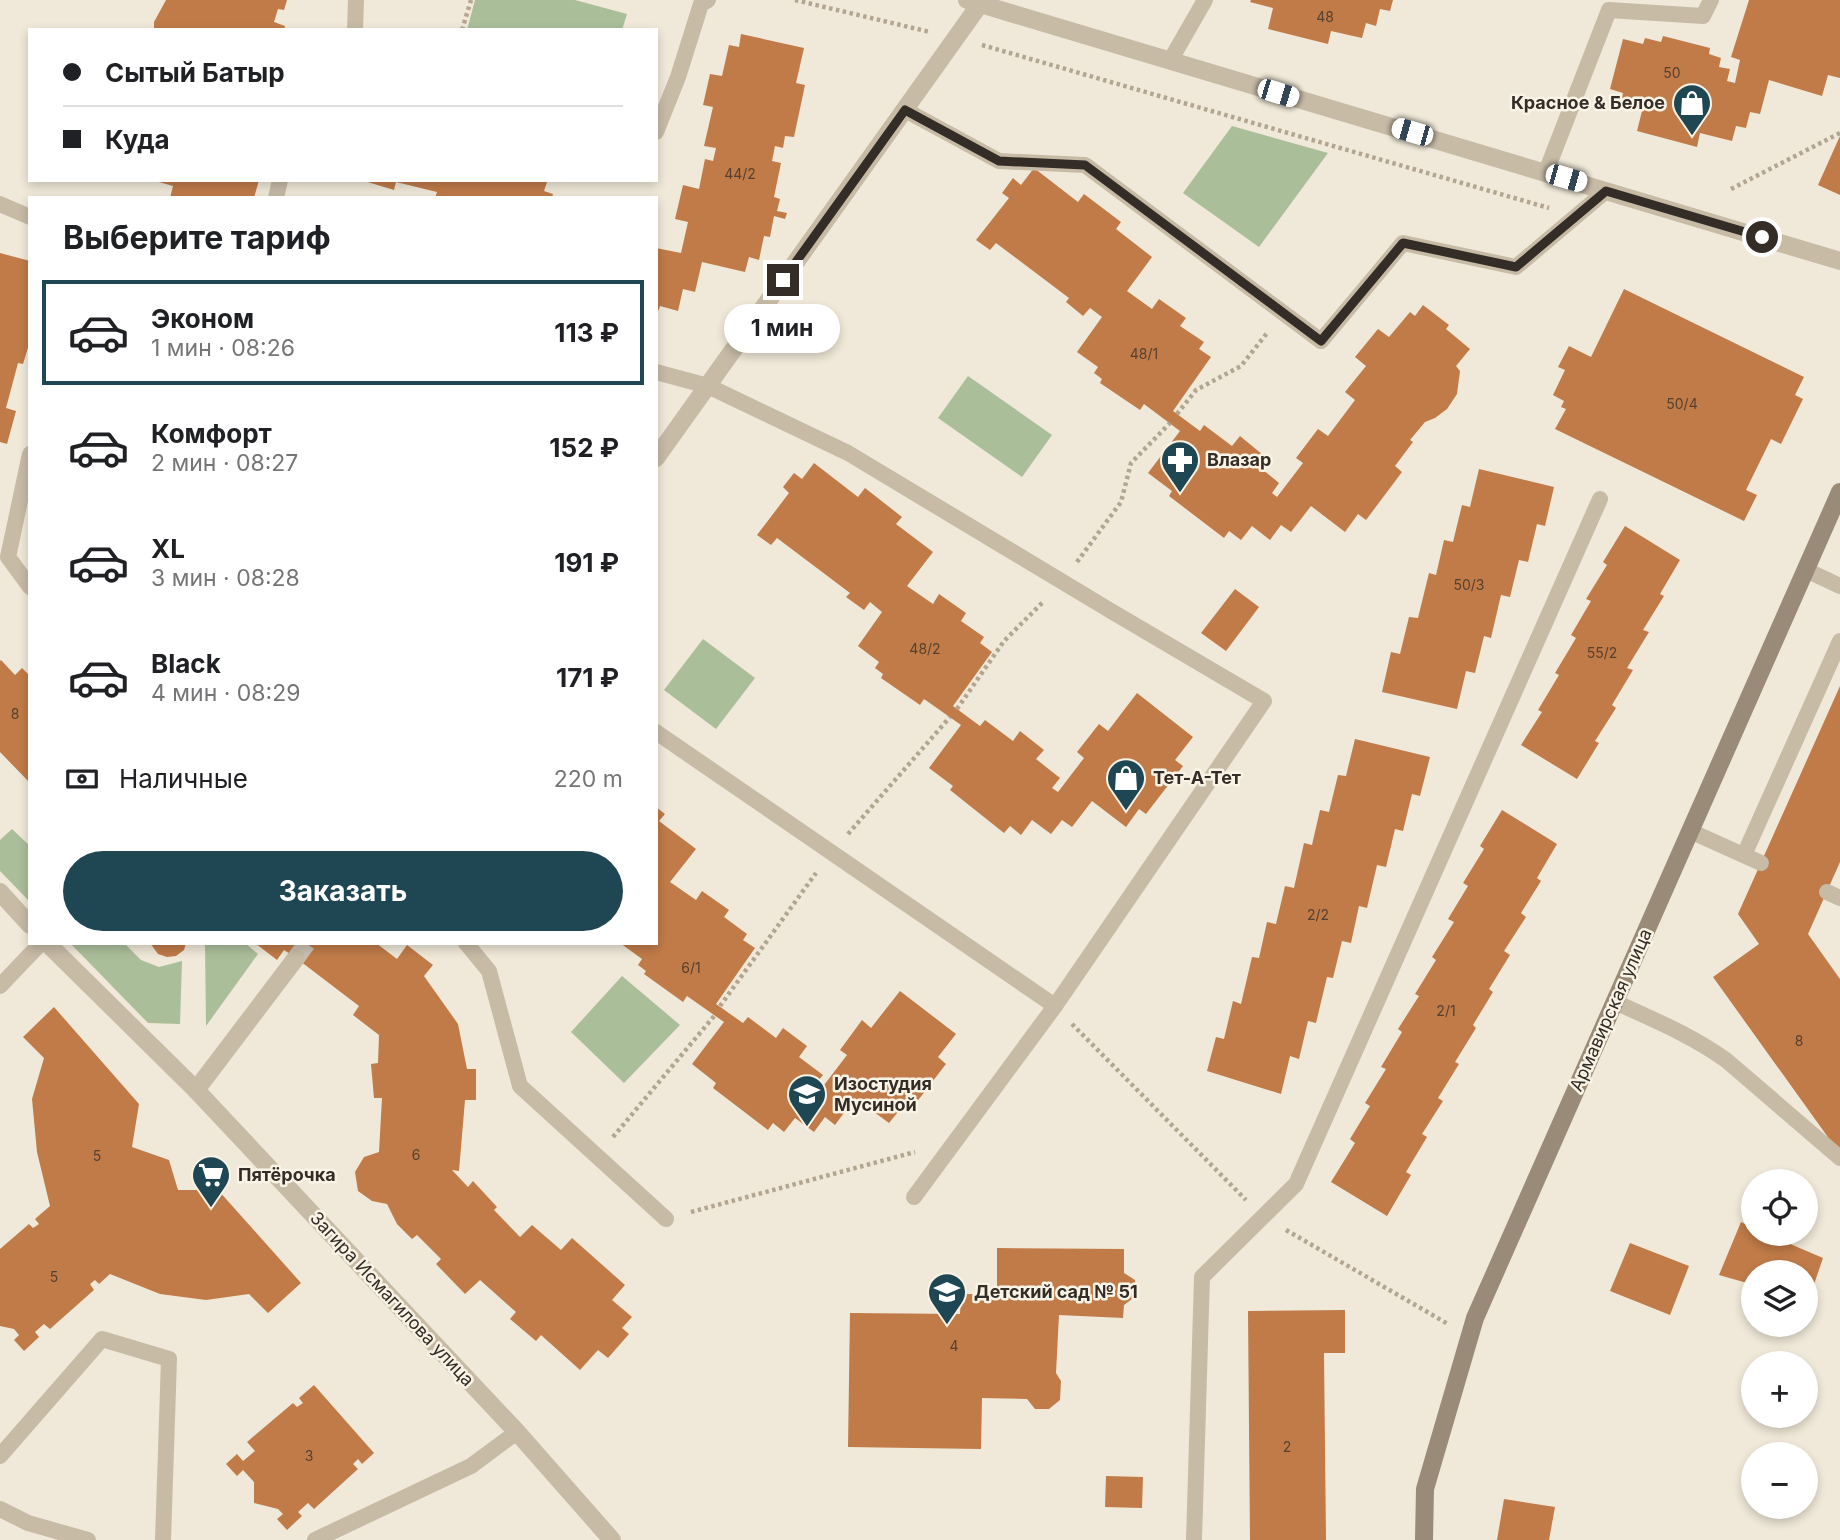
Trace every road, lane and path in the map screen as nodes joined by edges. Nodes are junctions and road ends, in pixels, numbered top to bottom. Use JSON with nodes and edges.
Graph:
{"nodes":[{"id":1,"x":356,"y":0,"type":"edge"},
{"id":2,"x":471,"y":0,"type":"edge"},
{"id":3,"x":708,"y":0,"type":"edge"},
{"id":4,"x":795,"y":0,"type":"edge"},
{"id":5,"x":1205,"y":0,"type":"edge"},
{"id":6,"x":1711,"y":0,"type":"edge"},
{"id":7,"x":974,"y":2,"type":"edge"},
{"id":8,"x":355,"y":28,"type":"edge"},
{"id":9,"x":463,"y":28,"type":"edge"},
{"id":10,"x":956,"y":38,"type":"junction"},
{"id":11,"x":1170,"y":61,"type":"junction"},
{"id":12,"x":905,"y":110,"type":"junction"},
{"id":13,"x":658,"y":127,"type":"edge"},
{"id":14,"x":1840,"y":133,"type":"edge"},
{"id":15,"x":1546,"y":172,"type":"junction"},
{"id":16,"x":1731,"y":189,"type":"dead end"},
{"id":17,"x":1606,"y":191,"type":"junction"},
{"id":18,"x":0,"y":204,"type":"edge"},
{"id":19,"x":28,"y":216,"type":"edge"},
{"id":20,"x":1577,"y":216,"type":"junction"},
{"id":21,"x":1840,"y":261,"type":"edge"},
{"id":22,"x":1283,"y":312,"type":"junction"},
{"id":23,"x":658,"y":373,"type":"edge"},
{"id":24,"x":708,"y":386,"type":"junction"},
{"id":25,"x":1177,"y":414,"type":"dead end"},
{"id":26,"x":658,"y":455,"type":"edge"},
{"id":27,"x":28,"y":463,"type":"edge"},
{"id":28,"x":1840,"y":492,"type":"edge"},
{"id":29,"x":1600,"y":499,"type":"dead end"},
{"id":30,"x":1805,"y":570,"type":"junction"},
{"id":31,"x":28,"y":584,"type":"edge"},
{"id":32,"x":1840,"y":586,"type":"edge"},
{"id":33,"x":1840,"y":641,"type":"edge"},
{"id":34,"x":658,"y":733,"type":"edge"},
{"id":35,"x":1690,"y":831,"type":"junction"},
{"id":36,"x":1744,"y":855,"type":"junction"},
{"id":37,"x":1761,"y":863,"type":"dead end"},
{"id":38,"x":0,"y":892,"type":"edge"},
{"id":39,"x":28,"y":923,"type":"edge"},
{"id":40,"x":39,"y":945,"type":"edge"},
{"id":41,"x":49,"y":945,"type":"edge"},
{"id":42,"x":468,"y":945,"type":"edge"},
{"id":43,"x":296,"y":958,"type":"tunnel mouth"},
{"id":44,"x":0,"y":986,"type":"edge"},
{"id":45,"x":1615,"y":1002,"type":"junction"},
{"id":46,"x":1055,"y":1006,"type":"junction"},
{"id":47,"x":715,"y":1015,"type":"dead end"},
{"id":48,"x":196,"y":1090,"type":"junction"},
{"id":49,"x":954,"y":1142,"type":"junction"},
{"id":50,"x":597,"y":1156,"type":"junction"},
{"id":51,"x":1840,"y":1158,"type":"edge"},
{"id":52,"x":914,"y":1197,"type":"dead end"},
{"id":53,"x":1263,"y":1217,"type":"junction"},
{"id":54,"x":666,"y":1219,"type":"joint"},
{"id":55,"x":1470,"y":1336,"type":"junction"},
{"id":56,"x":517,"y":1432,"type":"junction"},
{"id":57,"x":0,"y":1456,"type":"edge"},
{"id":58,"x":0,"y":1509,"type":"edge"},
{"id":59,"x":88,"y":1540,"type":"edge"},
{"id":60,"x":163,"y":1540,"type":"edge"},
{"id":61,"x":315,"y":1540,"type":"edge"},
{"id":62,"x":612,"y":1540,"type":"edge"},
{"id":63,"x":1194,"y":1540,"type":"edge"},
{"id":64,"x":1424,"y":1540,"type":"edge"}],
"edges":[{"from":1,"to":8,"type":"lane"},
{"from":2,"to":9,"type":"path"},
{"from":3,"to":13,"type":"lane"},
{"from":4,"to":10,"type":"path"},
{"from":5,"to":11,"type":"lane"},
{"from":6,"to":15,"type":"lane"},
{"from":7,"to":10,"type":"street"},
{"from":7,"to":11,"type":"street"},
{"from":10,"to":12,"type":"street"},
{"from":10,"to":20,"type":"path"},
{"from":11,"to":15,"type":"street"},
{"from":12,"to":22,"type":"lane"},
{"from":12,"to":24,"type":"street"},
{"from":14,"to":16,"type":"path"},
{"from":15,"to":17,"type":"street"},
{"from":17,"to":20,"type":"lane"},
{"from":17,"to":21,"type":"street"},
{"from":18,"to":19,"type":"lane"},
{"from":20,"to":22,"type":"lane"},
{"from":22,"to":25,"type":"path"},
{"from":23,"to":24,"type":"lane"},
{"from":24,"to":26,"type":"street"},
{"from":24,"to":46,"type":"lane"},
{"from":27,"to":31,"type":"lane"},
{"from":28,"to":30,"type":"street","name":"Армавирская улица"},
{"from":29,"to":53,"type":"lane"},
{"from":30,"to":32,"type":"lane"},
{"from":30,"to":35,"type":"street","name":"Армавирская улица"},
{"from":33,"to":36,"type":"lane"},
{"from":34,"to":46,"type":"lane"},
{"from":35,"to":36,"type":"lane"},
{"from":35,"to":45,"type":"street","name":"Армавирская улица"},
{"from":36,"to":37,"type":"lane"},
{"from":38,"to":39,"type":"street"},
{"from":40,"to":44,"type":"lane"},
{"from":41,"to":48,"type":"street","name":"Загира Исмагилова улица"},
{"from":42,"to":50,"type":"lane"},
{"from":43,"to":48,"type":"street"},
{"from":45,"to":51,"type":"lane"},
{"from":45,"to":55,"type":"street","name":"Армавирская улица"},
{"from":46,"to":49,"type":"lane"},
{"from":46,"to":53,"type":"path"},
{"from":47,"to":50,"type":"path"},
{"from":48,"to":56,"type":"street","name":"Загира Исмагилова улица"},
{"from":49,"to":52,"type":"lane"},
{"from":49,"to":54,"type":"path"},
{"from":50,"to":54,"type":"lane"},
{"from":53,"to":55,"type":"path"},
{"from":53,"to":63,"type":"lane"},
{"from":55,"to":64,"type":"street","name":"Армавирская улица"},
{"from":56,"to":61,"type":"lane"},
{"from":56,"to":62,"type":"street","name":"Загира Исмагилова улица"},
{"from":57,"to":60,"type":"lane"},
{"from":58,"to":59,"type":"lane"}]}
